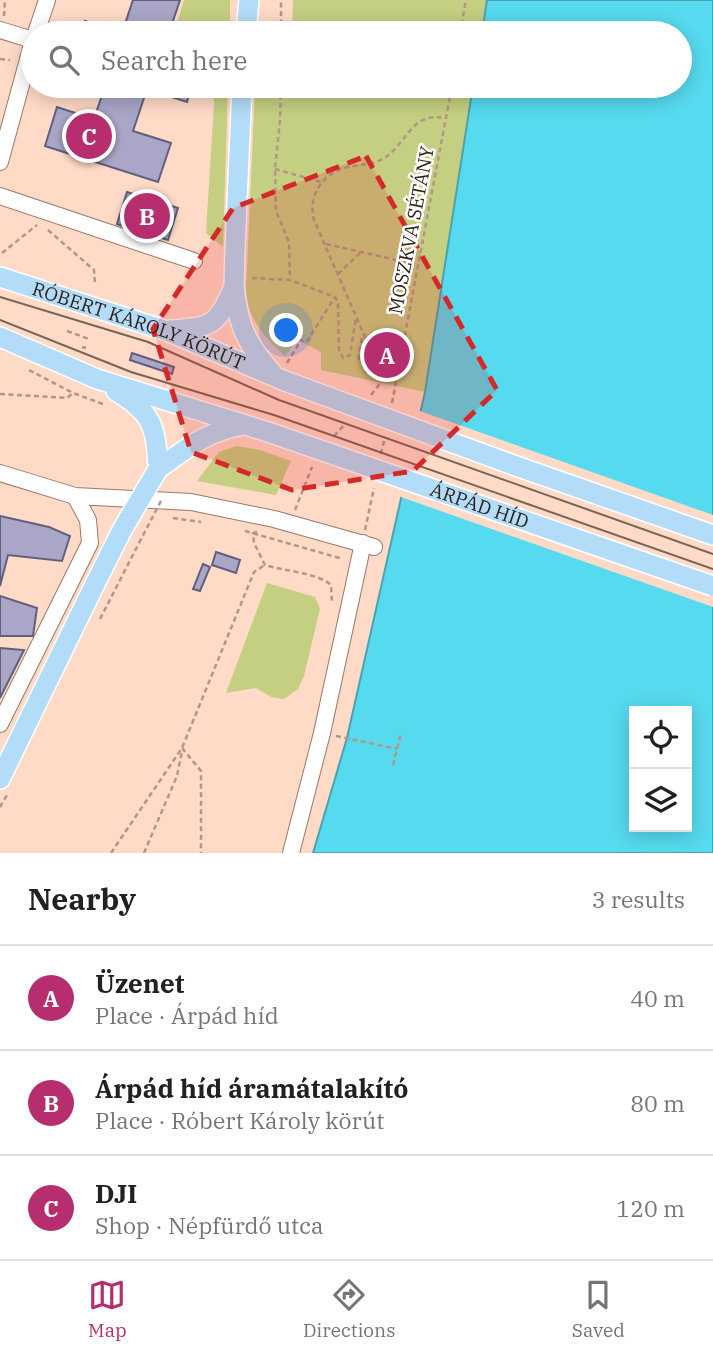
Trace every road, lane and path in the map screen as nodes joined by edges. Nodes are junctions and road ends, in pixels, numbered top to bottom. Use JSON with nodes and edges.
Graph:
{"nodes":[{"id":1,"x":47,"y":0,"type":"edge"},
{"id":2,"x":249,"y":0,"type":"edge"},
{"id":3,"x":282,"y":0,"type":"edge"},
{"id":4,"x":466,"y":0,"type":"edge"},
{"id":5,"x":40,"y":21,"type":"edge"},
{"id":6,"x":247,"y":21,"type":"edge"},
{"id":7,"x":281,"y":21,"type":"edge"},
{"id":8,"x":462,"y":21,"type":"edge"},
{"id":9,"x":0,"y":30,"type":"edge"},
{"id":10,"x":21,"y":36,"type":"edge"},
{"id":11,"x":21,"y":84,"type":"edge"},
{"id":12,"x":241,"y":98,"type":"edge"},
{"id":13,"x":281,"y":98,"type":"edge"},
{"id":14,"x":450,"y":98,"type":"edge"},
{"id":15,"x":446,"y":118,"type":"junction"},
{"id":16,"x":0,"y":162,"type":"edge"},
{"id":17,"x":275,"y":169,"type":"junction"},
{"id":18,"x":321,"y":182,"type":"junction"},
{"id":19,"x":0,"y":196,"type":"edge"},
{"id":20,"x":43,"y":210,"type":"junction"},
{"id":21,"x":47,"y":230,"type":"dead end"},
{"id":22,"x":325,"y":244,"type":"junction"},
{"id":23,"x":361,"y":252,"type":"junction"},
{"id":24,"x":2,"y":253,"type":"dead end"},
{"id":25,"x":194,"y":261,"type":"dead end"},
{"id":26,"x":418,"y":265,"type":"junction"},
{"id":27,"x":337,"y":275,"type":"junction"},
{"id":28,"x":2,"y":278,"type":"edge"},
{"id":29,"x":290,"y":280,"type":"junction"},
{"id":30,"x":240,"y":281,"type":"junction"},
{"id":31,"x":94,"y":284,"type":"dead end"},
{"id":32,"x":336,"y":298,"type":"junction"},
{"id":33,"x":347,"y":298,"type":"junction"},
{"id":34,"x":356,"y":318,"type":"junction"},
{"id":35,"x":67,"y":331,"type":"dead end"},
{"id":36,"x":167,"y":331,"type":"junction"},
{"id":37,"x":363,"y":332,"type":"junction"},
{"id":38,"x":0,"y":337,"type":"edge"},
{"id":39,"x":89,"y":339,"type":"dead end"},
{"id":40,"x":369,"y":346,"type":"junction"},
{"id":41,"x":359,"y":360,"type":"dead end"},
{"id":42,"x":26,"y":368,"type":"dead end"},
{"id":43,"x":366,"y":373,"type":"dead end"},
{"id":44,"x":282,"y":374,"type":"junction"},
{"id":45,"x":386,"y":375,"type":"dead end"},
{"id":46,"x":97,"y":379,"type":"junction"},
{"id":47,"x":0,"y":394,"type":"edge"},
{"id":48,"x":390,"y":412,"type":"dead end"},
{"id":49,"x":246,"y":425,"type":"junction"},
{"id":50,"x":387,"y":425,"type":"dead end"},
{"id":51,"x":315,"y":459,"type":"dead end"},
{"id":52,"x":379,"y":464,"type":"dead end"},
{"id":53,"x":158,"y":469,"type":"junction"},
{"id":54,"x":0,"y":474,"type":"edge"},
{"id":55,"x":376,"y":477,"type":"dead end"},
{"id":56,"x":75,"y":496,"type":"junction"},
{"id":57,"x":162,"y":499,"type":"dead end"},
{"id":58,"x":145,"y":515,"type":"dead end"},
{"id":59,"x":158,"y":517,"type":"dead end"},
{"id":60,"x":171,"y":518,"type":"dead end"},
{"id":61,"x":209,"y":523,"type":"dead end"},
{"id":62,"x":290,"y":523,"type":"junction"},
{"id":63,"x":242,"y":530,"type":"dead end"},
{"id":64,"x":253,"y":533,"type":"junction"},
{"id":65,"x":713,"y":535,"type":"edge"},
{"id":66,"x":139,"y":543,"type":"dead end"},
{"id":67,"x":368,"y":545,"type":"junction"},
{"id":68,"x":357,"y":563,"type":"junction"},
{"id":69,"x":265,"y":565,"type":"junction"},
{"id":70,"x":713,"y":586,"type":"edge"},
{"id":71,"x":331,"y":608,"type":"dead end"},
{"id":72,"x":0,"y":724,"type":"edge"},
{"id":73,"x":401,"y":733,"type":"dead end"},
{"id":74,"x":339,"y":737,"type":"dead end"},
{"id":75,"x":182,"y":748,"type":"junction"},
{"id":76,"x":397,"y":749,"type":"junction"},
{"id":77,"x":393,"y":765,"type":"dead end"},
{"id":78,"x":0,"y":779,"type":"edge"},
{"id":79,"x":111,"y":853,"type":"edge"},
{"id":80,"x":144,"y":853,"type":"edge"},
{"id":81,"x":201,"y":853,"type":"edge"},
{"id":82,"x":290,"y":853,"type":"edge"}],
"edges":[{"from":1,"to":5,"type":"street"},
{"from":2,"to":6,"type":"main road"},
{"from":3,"to":7,"type":"path"},
{"from":4,"to":8,"type":"path"},
{"from":9,"to":10,"type":"street"},
{"from":11,"to":16,"type":"street"},
{"from":12,"to":30,"type":"main road","bridge":true},
{"from":13,"to":17,"type":"path"},
{"from":14,"to":15,"type":"path","name":"MOSZKVA SÉTÁNY"},
{"from":15,"to":18,"type":"path"},
{"from":15,"to":26,"type":"path","name":"MOSZKVA SÉTÁNY"},
{"from":17,"to":18,"type":"path"},
{"from":17,"to":29,"type":"path"},
{"from":18,"to":22,"type":"path"},
{"from":19,"to":20,"type":"street"},
{"from":20,"to":24,"type":"path"},
{"from":20,"to":25,"type":"street"},
{"from":21,"to":31,"type":"path"},
{"from":22,"to":23,"type":"path"},
{"from":22,"to":27,"type":"path"},
{"from":23,"to":26,"type":"path"},
{"from":23,"to":27,"type":"path"},
{"from":26,"to":48,"type":"path","name":"MOSZKVA SÉTÁNY"},
{"from":27,"to":33,"type":"path"},
{"from":28,"to":36,"type":"main road","name":"RÓBERT KÁROLY KÖRÚT"},
{"from":29,"to":30,"type":"path"},
{"from":29,"to":32,"type":"path"},
{"from":30,"to":36,"type":"main road"},
{"from":30,"to":44,"type":"main road"},
{"from":32,"to":33,"type":"path"},
{"from":32,"to":34,"type":"path"},
{"from":32,"to":44,"type":"path"},
{"from":33,"to":34,"type":"path"},
{"from":34,"to":37,"type":"path"},
{"from":35,"to":39,"type":"path"},
{"from":36,"to":44,"type":"main road","name":"RÓBERT KÁROLY KÖRÚT"},
{"from":37,"to":40,"type":"path"},
{"from":37,"to":41,"type":"path"},
{"from":38,"to":46,"type":"main road"},
{"from":40,"to":43,"type":"path"},
{"from":40,"to":45,"type":"path"},
{"from":42,"to":47,"type":"path"},
{"from":44,"to":65,"type":"main road","bridge":true},
{"from":46,"to":49,"type":"main road"},
{"from":46,"to":53,"type":"main road"},
{"from":49,"to":53,"type":"main road"},
{"from":49,"to":70,"type":"main road","name":"ÁRPÁD HÍD","bridge":true},
{"from":50,"to":52,"type":"path"},
{"from":51,"to":62,"type":"path"},
{"from":53,"to":78,"type":"main road","bridge":true},
{"from":54,"to":56,"type":"street"},
{"from":55,"to":67,"type":"path"},
{"from":56,"to":62,"type":"street"},
{"from":56,"to":72,"type":"street"},
{"from":57,"to":66,"type":"path","bridge":true},
{"from":58,"to":59,"type":"path"},
{"from":60,"to":61,"type":"path"},
{"from":62,"to":64,"type":"path"},
{"from":62,"to":67,"type":"street"},
{"from":63,"to":64,"type":"path"},
{"from":64,"to":68,"type":"path"},
{"from":64,"to":69,"type":"path"},
{"from":67,"to":68,"type":"street"},
{"from":68,"to":82,"type":"street"},
{"from":69,"to":71,"type":"path"},
{"from":69,"to":75,"type":"path"},
{"from":73,"to":76,"type":"path"},
{"from":74,"to":76,"type":"path"},
{"from":75,"to":79,"type":"path"},
{"from":75,"to":80,"type":"path"},
{"from":75,"to":81,"type":"path"},
{"from":76,"to":77,"type":"path"}]}
